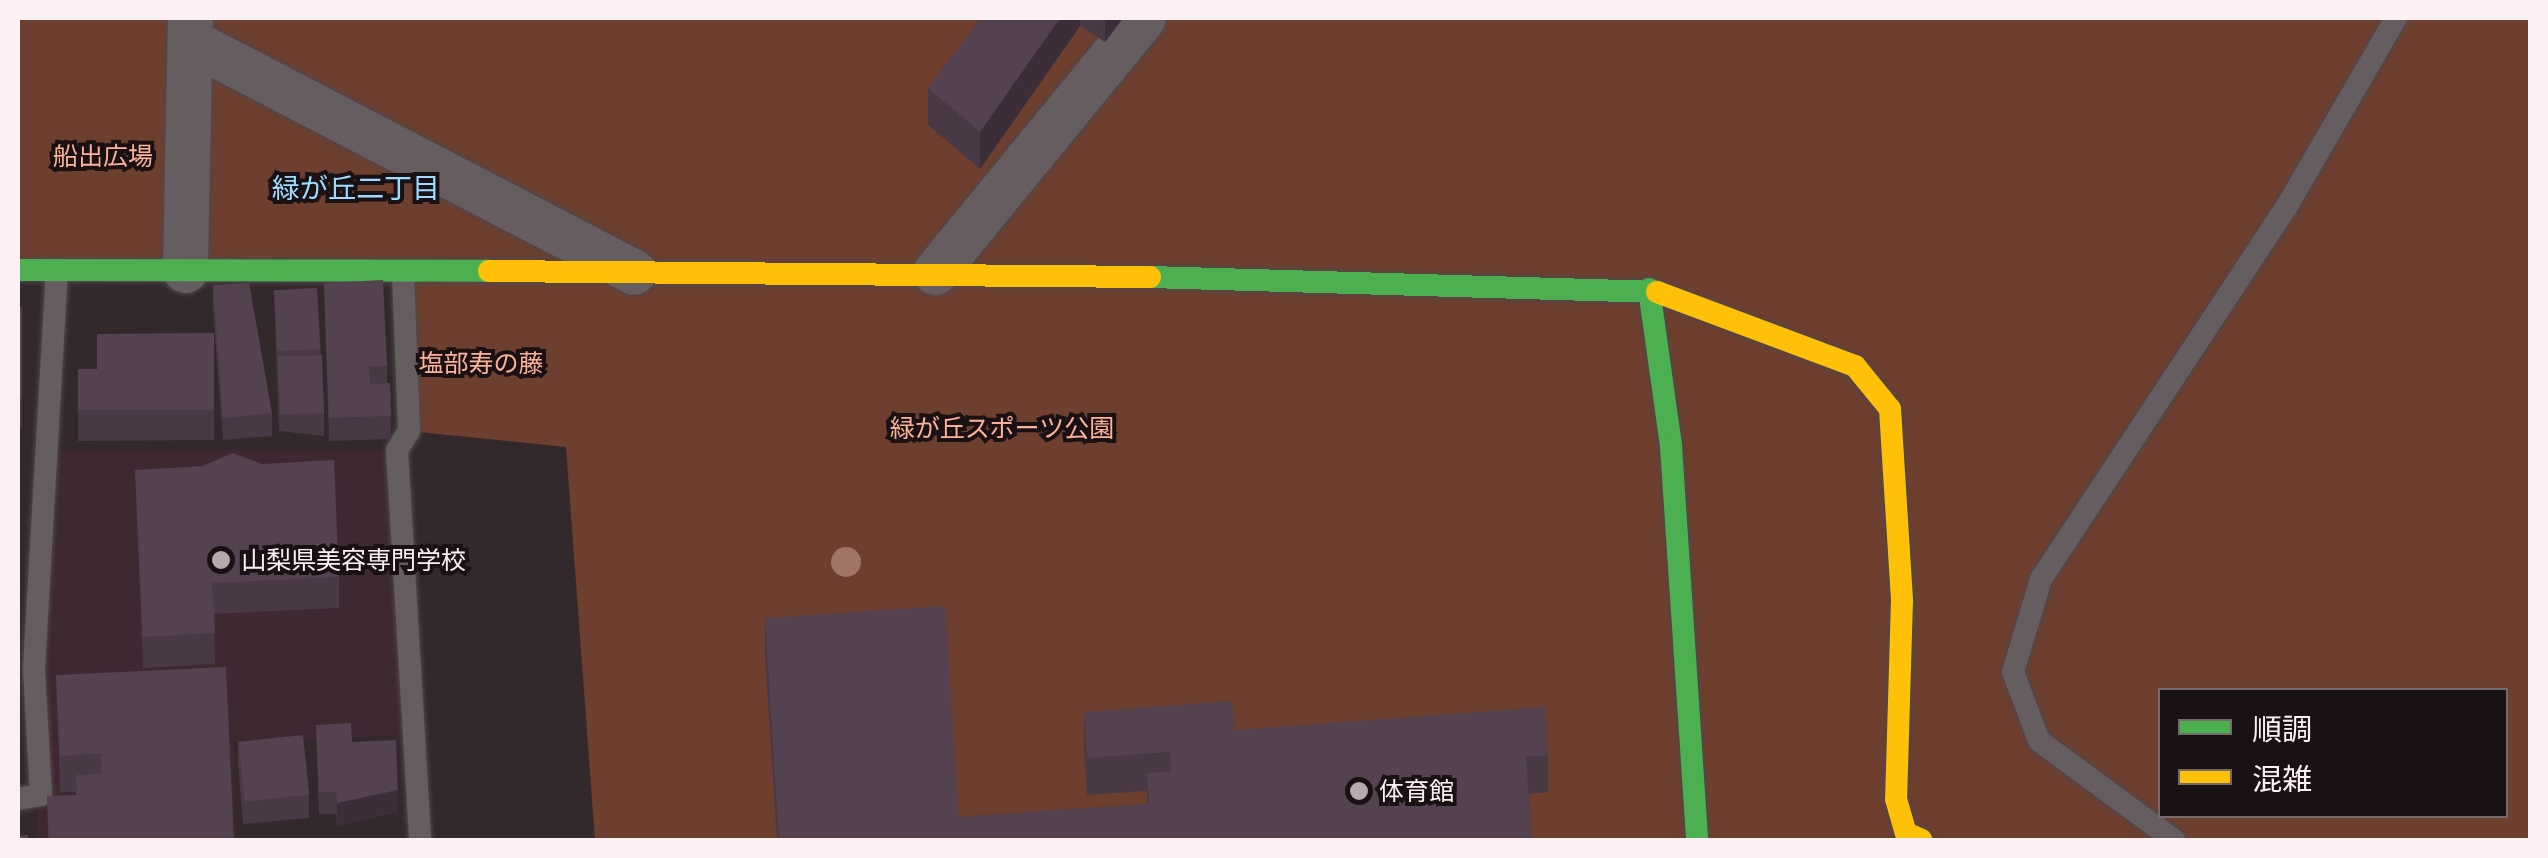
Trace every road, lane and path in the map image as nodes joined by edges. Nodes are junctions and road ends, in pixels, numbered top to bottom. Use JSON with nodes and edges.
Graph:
{"nodes":[{"id":1,"x":1143,"y":18,"type":"edge"},
{"id":2,"x":2396,"y":18,"type":"edge"},
{"id":3,"x":190,"y":29,"type":"edge"},
{"id":4,"x":18,"y":270,"type":"edge"},
{"id":5,"x":56,"y":270,"type":"junction"},
{"id":6,"x":185,"y":270,"type":"junction"},
{"id":7,"x":935,"y":272,"type":"junction"},
{"id":8,"x":403,"y":273,"type":"junction"},
{"id":9,"x":640,"y":275,"type":"junction"},
{"id":10,"x":1649,"y":289,"type":"junction"},
{"id":11,"x":18,"y":799,"type":"edge"},
{"id":12,"x":420,"y":840,"type":"edge"},
{"id":13,"x":1697,"y":840,"type":"edge"},
{"id":14,"x":1922,"y":840,"type":"edge"},
{"id":15,"x":2174,"y":840,"type":"edge"}],
"edges":[{"from":1,"to":7,"type":"street"},
{"from":2,"to":15,"type":"lane"},
{"from":3,"to":6,"type":"street"},
{"from":3,"to":9,"type":"street"},
{"from":4,"to":5,"type":"street"},
{"from":5,"to":6,"type":"street"},
{"from":5,"to":11,"type":"lane"},
{"from":6,"to":8,"type":"street"},
{"from":7,"to":9,"type":"street"},
{"from":7,"to":10,"type":"street"},
{"from":8,"to":9,"type":"street"},
{"from":8,"to":12,"type":"lane"},
{"from":10,"to":13,"type":"street"},
{"from":10,"to":14,"type":"street"}]}
